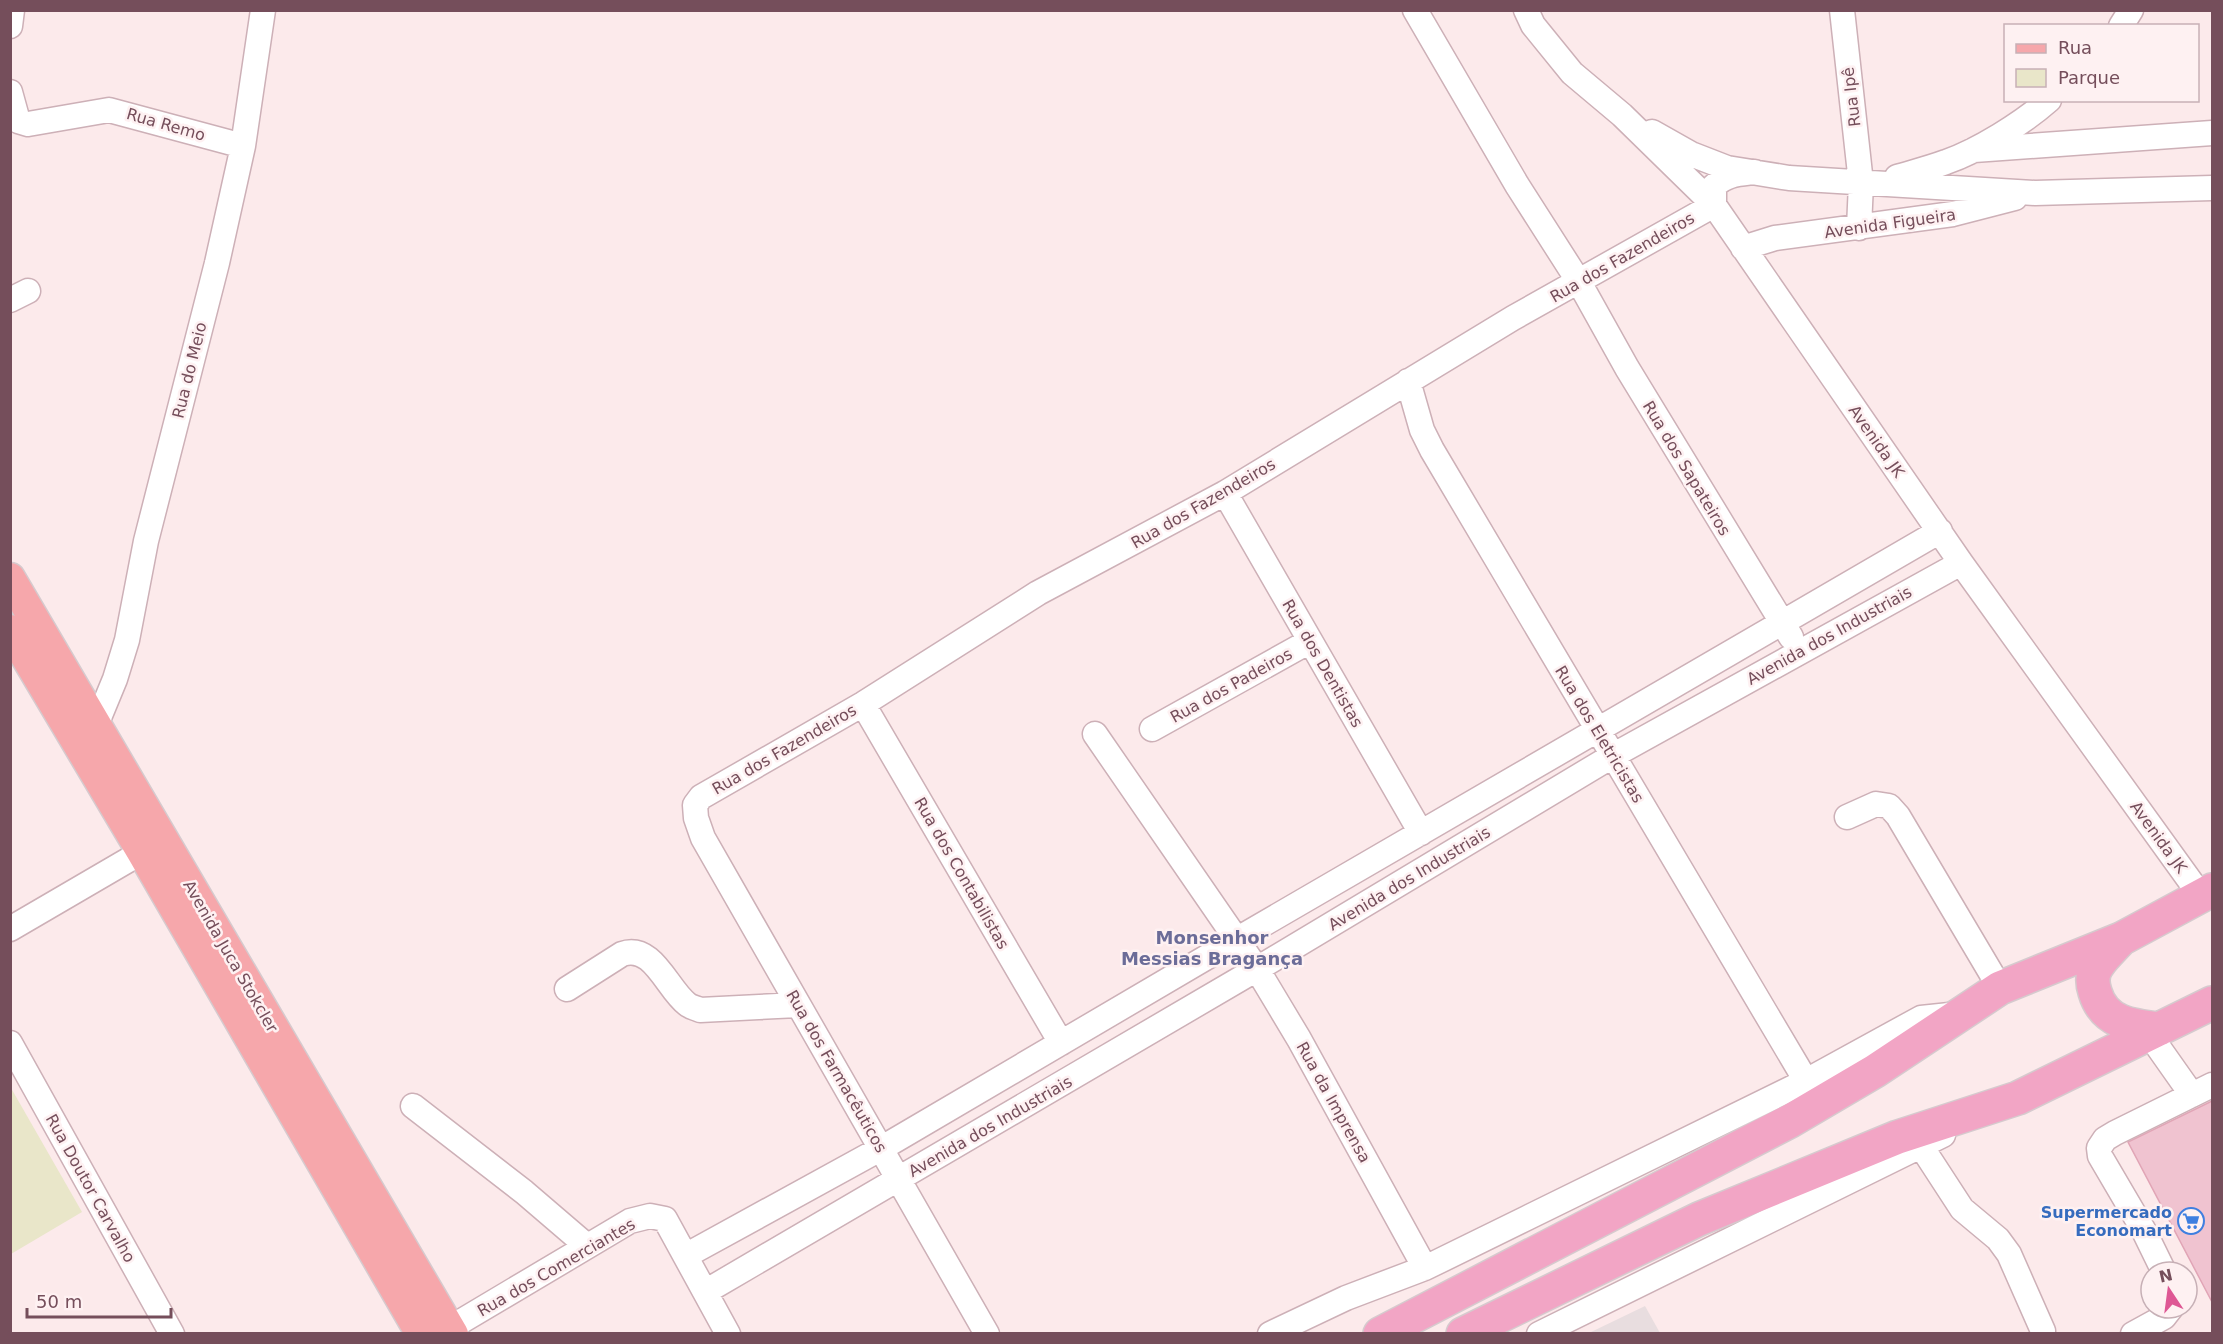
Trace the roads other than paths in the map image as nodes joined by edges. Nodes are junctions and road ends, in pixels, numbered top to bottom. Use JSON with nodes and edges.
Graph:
{"nodes":[{"id":1,"x":12,"y":10,"type":"edge"},
{"id":2,"x":263,"y":10,"type":"edge"},
{"id":3,"x":1415,"y":10,"type":"edge"},
{"id":4,"x":1526,"y":10,"type":"edge"},
{"id":5,"x":1842,"y":10,"type":"edge"},
{"id":6,"x":2131,"y":10,"type":"edge"},
{"id":7,"x":2122,"y":24,"type":"edge"},
{"id":8,"x":10,"y":26,"type":"edge"},
{"id":9,"x":10,"y":92,"type":"edge"},
{"id":10,"x":2047,"y":102,"type":"edge"},
{"id":11,"x":1622,"y":115,"type":"junction"},
{"id":12,"x":2212,"y":133,"type":"edge"},
{"id":13,"x":243,"y":146,"type":"junction"},
{"id":14,"x":1974,"y":150,"type":"junction"},
{"id":15,"x":1755,"y":172,"type":"junction"},
{"id":16,"x":1872,"y":183,"type":"junction"},
{"id":17,"x":2212,"y":188,"type":"edge"},
{"id":18,"x":2035,"y":193,"type":"junction"},
{"id":19,"x":1714,"y":205,"type":"junction"},
{"id":20,"x":1859,"y":228,"type":"junction"},
{"id":21,"x":1743,"y":248,"type":"junction"},
{"id":22,"x":1579,"y":282,"type":"junction"},
{"id":23,"x":1408,"y":381,"type":"junction"},
{"id":24,"x":1225,"y":493,"type":"junction"},
{"id":25,"x":1940,"y":531,"type":"junction"},
{"id":26,"x":1961,"y":563,"type":"junction"},
{"id":27,"x":10,"y":578,"type":"edge"},
{"id":28,"x":1782,"y":624,"type":"junction"},
{"id":29,"x":10,"y":630,"type":"edge"},
{"id":30,"x":1310,"y":641,"type":"junction"},
{"id":31,"x":1801,"y":651,"type":"junction"},
{"id":32,"x":863,"y":704,"type":"junction"},
{"id":33,"x":96,"y":725,"type":"junction"},
{"id":34,"x":1152,"y":729,"type":"dead end"},
{"id":35,"x":1597,"y":730,"type":"junction"},
{"id":36,"x":1095,"y":735,"type":"dead end"},
{"id":37,"x":1614,"y":755,"type":"junction"},
{"id":38,"x":695,"y":805,"type":"joint"},
{"id":39,"x":1847,"y":817,"type":"dead end"},
{"id":40,"x":1421,"y":833,"type":"junction"},
{"id":41,"x":142,"y":852,"type":"junction"},
{"id":42,"x":2207,"y":893,"type":"edge"},
{"id":43,"x":10,"y":929,"type":"edge"},
{"id":44,"x":2121,"y":939,"type":"junction"},
{"id":45,"x":1236,"y":940,"type":"junction"},
{"id":46,"x":1257,"y":969,"type":"junction"},
{"id":47,"x":2000,"y":988,"type":"junction"},
{"id":48,"x":567,"y":990,"type":"dead end"},
{"id":49,"x":2212,"y":1003,"type":"edge"},
{"id":50,"x":798,"y":1005,"type":"junction"},
{"id":51,"x":1964,"y":1013,"type":"junction"},
{"id":52,"x":2154,"y":1032,"type":"junction"},
{"id":53,"x":1061,"y":1042,"type":"junction"},
{"id":54,"x":10,"y":1043,"type":"edge"},
{"id":55,"x":1806,"y":1081,"type":"junction"},
{"id":56,"x":2202,"y":1090,"type":"edge"},
{"id":57,"x":2018,"y":1098,"type":"junction"},
{"id":58,"x":413,"y":1106,"type":"dead end"},
{"id":59,"x":1921,"y":1146,"type":"junction"},
{"id":60,"x":882,"y":1148,"type":"junction"},
{"id":61,"x":899,"y":1179,"type":"junction"},
{"id":62,"x":587,"y":1245,"type":"junction"},
{"id":63,"x":1549,"y":1246,"type":"junction"},
{"id":64,"x":687,"y":1255,"type":"junction"},
{"id":65,"x":2158,"y":1260,"type":"edge"},
{"id":66,"x":1425,"y":1268,"type":"junction"},
{"id":67,"x":705,"y":1292,"type":"junction"},
{"id":68,"x":2159,"y":1320,"type":"edge"},
{"id":69,"x":452,"y":1331,"type":"edge"},
{"id":70,"x":2043,"y":1331,"type":"dead end"},
{"id":71,"x":172,"y":1334,"type":"edge"},
{"id":72,"x":421,"y":1334,"type":"edge"},
{"id":73,"x":728,"y":1334,"type":"edge"},
{"id":74,"x":987,"y":1334,"type":"edge"},
{"id":75,"x":1270,"y":1334,"type":"edge"},
{"id":76,"x":1353,"y":1334,"type":"edge"},
{"id":77,"x":1380,"y":1334,"type":"edge"},
{"id":78,"x":1463,"y":1334,"type":"edge"},
{"id":79,"x":1539,"y":1334,"type":"edge"},
{"id":80,"x":2133,"y":1334,"type":"edge"}],
"edges":[{"from":1,"to":8,"type":"street"},
{"from":2,"to":13,"type":"street","name":"Rua do Meio"},
{"from":3,"to":22,"type":"street","name":"Rua dos Sapateiros"},
{"from":4,"to":11,"type":"street","name":"Avenida JK"},
{"from":5,"to":16,"type":"street","name":"Rua Ipê"},
{"from":6,"to":7,"type":"street"},
{"from":9,"to":13,"type":"street","name":"Rua Remo"},
{"from":10,"to":14,"type":"street"},
{"from":11,"to":15,"type":"street","name":"Avenida Figueira"},
{"from":11,"to":19,"type":"street","name":"Avenida JK"},
{"from":12,"to":14,"type":"street"},
{"from":13,"to":33,"type":"street","name":"Rua do Meio"},
{"from":14,"to":16,"type":"street"},
{"from":15,"to":16,"type":"street","name":"Avenida Figueira"},
{"from":15,"to":19,"type":"street"},
{"from":16,"to":18,"type":"street","name":"Avenida Figueira"},
{"from":16,"to":20,"type":"street","name":"Rua Ipê"},
{"from":17,"to":18,"type":"street","name":"Avenida Figueira"},
{"from":18,"to":20,"type":"street","name":"Avenida Figueira"},
{"from":19,"to":21,"type":"street","name":"Avenida JK"},
{"from":19,"to":22,"type":"street","name":"Rua dos Fazendeiros"},
{"from":20,"to":21,"type":"street","name":"Avenida Figueira"},
{"from":21,"to":25,"type":"street","name":"Avenida JK"},
{"from":22,"to":23,"type":"street","name":"Rua dos Fazendeiros"},
{"from":22,"to":28,"type":"street","name":"Rua dos Sapateiros"},
{"from":23,"to":24,"type":"street","name":"Rua dos Fazendeiros"},
{"from":23,"to":35,"type":"street","name":"Rua dos Eletricistas"},
{"from":24,"to":30,"type":"street","name":"Rua dos Dentistas"},
{"from":24,"to":32,"type":"street","name":"Rua dos Fazendeiros"},
{"from":25,"to":26,"type":"street","name":"Avenida JK"},
{"from":25,"to":28,"type":"street","name":"Avenida dos Industriais"},
{"from":26,"to":31,"type":"street","name":"Avenida dos Industriais"},
{"from":26,"to":42,"type":"street","name":"Avenida JK"},
{"from":27,"to":33,"type":"main road","name":"Avenida Juca Stokcler"},
{"from":28,"to":31,"type":"street","name":"Rua dos Sapateiros"},
{"from":28,"to":35,"type":"street","name":"Avenida dos Industriais"},
{"from":29,"to":41,"type":"main road","name":"Avenida Juca Stokcler"},
{"from":30,"to":34,"type":"street","name":"Rua dos Padeiros"},
{"from":30,"to":40,"type":"street","name":"Rua dos Dentistas"},
{"from":31,"to":37,"type":"street","name":"Avenida dos Industriais"},
{"from":32,"to":38,"type":"street","name":"Rua dos Fazendeiros"},
{"from":32,"to":53,"type":"street","name":"Rua dos Contabilistas"},
{"from":33,"to":69,"type":"main road","name":"Avenida Juca Stokcler"},
{"from":35,"to":37,"type":"street","name":"Rua dos Eletricistas"},
{"from":35,"to":40,"type":"street","name":"Avenida dos Industriais"},
{"from":36,"to":45,"type":"street","name":"Rua da Imprensa"},
{"from":37,"to":46,"type":"street","name":"Avenida dos Industriais"},
{"from":37,"to":55,"type":"street","name":"Rua dos Eletricistas"},
{"from":38,"to":50,"type":"street","name":"Rua dos Farmacêuticos"},
{"from":39,"to":47,"type":"street"},
{"from":40,"to":45,"type":"street","name":"Avenida dos Industriais"},
{"from":41,"to":43,"type":"street"},
{"from":41,"to":72,"type":"main road","name":"Avenida Juca Stokcler"},
{"from":42,"to":44,"type":"highway"},
{"from":44,"to":47,"type":"highway"},
{"from":44,"to":52,"type":"highway"},
{"from":45,"to":46,"type":"street","name":"Rua da Imprensa"},
{"from":45,"to":53,"type":"street","name":"Avenida dos Industriais"},
{"from":46,"to":61,"type":"street","name":"Avenida dos Industriais"},
{"from":46,"to":66,"type":"street","name":"Rua da Imprensa"},
{"from":47,"to":51,"type":"highway"},
{"from":48,"to":50,"type":"street"},
{"from":49,"to":52,"type":"highway"},
{"from":50,"to":60,"type":"street","name":"Rua dos Farmacêuticos"},
{"from":51,"to":55,"type":"street"},
{"from":51,"to":63,"type":"highway"},
{"from":52,"to":56,"type":"street"},
{"from":52,"to":57,"type":"highway"},
{"from":53,"to":60,"type":"street","name":"Avenida dos Industriais"},
{"from":54,"to":71,"type":"street","name":"Rua Doutor Carvalho"},
{"from":55,"to":66,"type":"street"},
{"from":56,"to":65,"type":"street"},
{"from":57,"to":59,"type":"street"},
{"from":57,"to":78,"type":"highway"},
{"from":58,"to":62,"type":"street"},
{"from":59,"to":70,"type":"street"},
{"from":59,"to":79,"type":"street"},
{"from":60,"to":61,"type":"street","name":"Rua dos Farmacêuticos"},
{"from":60,"to":64,"type":"street","name":"Avenida dos Industriais"},
{"from":61,"to":67,"type":"street","name":"Avenida dos Industriais"},
{"from":61,"to":74,"type":"street","name":"Rua dos Farmacêuticos"},
{"from":62,"to":64,"type":"street","name":"Rua dos Comerciantes"},
{"from":62,"to":69,"type":"street","name":"Rua dos Comerciantes"},
{"from":63,"to":76,"type":"highway"},
{"from":63,"to":77,"type":"highway"},
{"from":64,"to":67,"type":"street"},
{"from":66,"to":75,"type":"street"},
{"from":67,"to":73,"type":"street"},
{"from":68,"to":80,"type":"street"}]}
